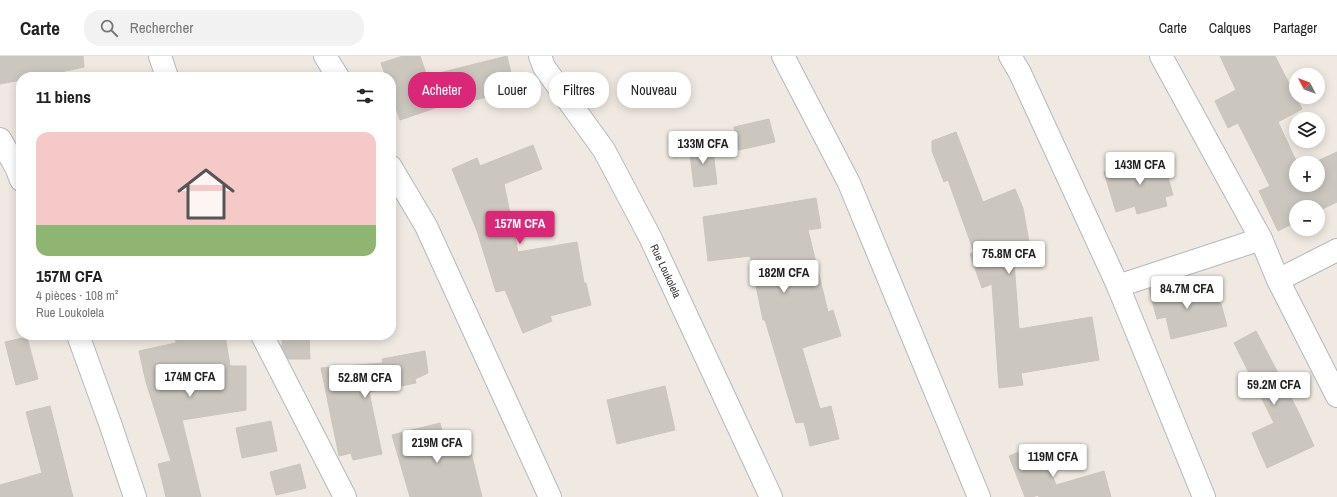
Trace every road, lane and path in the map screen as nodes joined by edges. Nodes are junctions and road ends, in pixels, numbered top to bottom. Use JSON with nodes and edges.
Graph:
{"nodes":[{"id":1,"x":160,"y":56,"type":"edge"},
{"id":2,"x":325,"y":56,"type":"edge"},
{"id":3,"x":540,"y":56,"type":"edge"},
{"id":4,"x":783,"y":56,"type":"edge"},
{"id":5,"x":1010,"y":56,"type":"edge"},
{"id":6,"x":1161,"y":56,"type":"edge"},
{"id":7,"x":165,"y":72,"type":"edge"},
{"id":8,"x":335,"y":72,"type":"edge"},
{"id":9,"x":0,"y":139,"type":"edge"},
{"id":10,"x":16,"y":167,"type":"edge"},
{"id":11,"x":396,"y":175,"type":"edge"},
{"id":12,"x":1261,"y":239,"type":"junction"},
{"id":13,"x":1337,"y":250,"type":"edge"},
{"id":14,"x":1278,"y":280,"type":"junction"},
{"id":15,"x":1118,"y":286,"type":"junction"},
{"id":16,"x":80,"y":340,"type":"edge"},
{"id":17,"x":265,"y":340,"type":"edge"},
{"id":18,"x":1337,"y":396,"type":"edge"},
{"id":19,"x":135,"y":497,"type":"edge"},
{"id":20,"x":346,"y":497,"type":"edge"},
{"id":21,"x":550,"y":497,"type":"edge"},
{"id":22,"x":771,"y":497,"type":"edge"},
{"id":23,"x":979,"y":497,"type":"edge"},
{"id":24,"x":1204,"y":497,"type":"edge"}],
"edges":[{"from":1,"to":7,"type":"street"},
{"from":2,"to":8,"type":"street"},
{"from":3,"to":22,"type":"street","name":"Rue Loukolela"},
{"from":4,"to":23,"type":"street"},
{"from":5,"to":15,"type":"street"},
{"from":6,"to":12,"type":"street"},
{"from":9,"to":10,"type":"street"},
{"from":11,"to":21,"type":"street"},
{"from":12,"to":14,"type":"street"},
{"from":12,"to":15,"type":"street"},
{"from":13,"to":14,"type":"street"},
{"from":14,"to":18,"type":"street"},
{"from":15,"to":24,"type":"street"},
{"from":16,"to":19,"type":"street"},
{"from":17,"to":20,"type":"street"}]}
